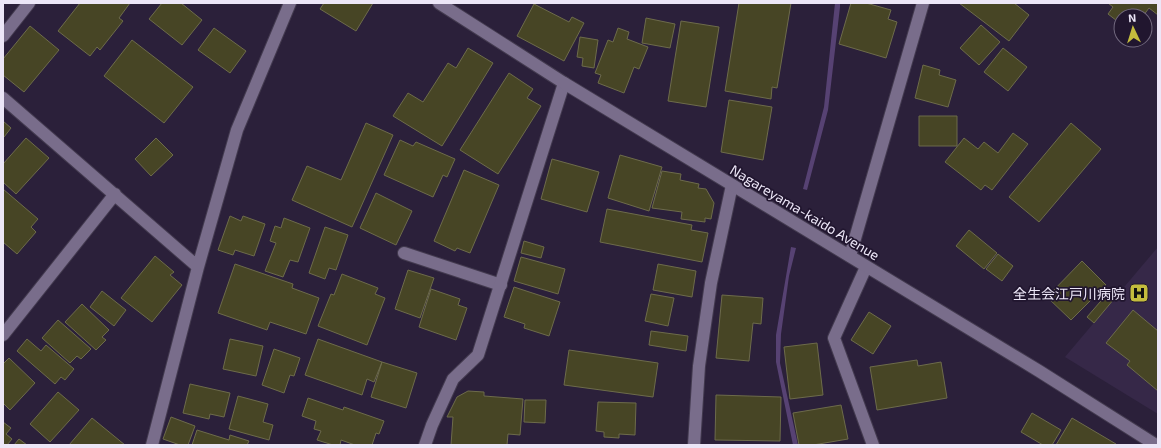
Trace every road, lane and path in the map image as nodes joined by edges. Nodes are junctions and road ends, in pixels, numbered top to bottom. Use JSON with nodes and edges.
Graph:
{"nodes":[{"id":1,"x":29,"y":3,"type":"edge"},
{"id":2,"x":290,"y":3,"type":"edge"},
{"id":3,"x":439,"y":3,"type":"edge"},
{"id":4,"x":923,"y":3,"type":"edge"},
{"id":5,"x":3,"y":36,"type":"edge"},
{"id":6,"x":564,"y":83,"type":"junction"},
{"id":7,"x":3,"y":98,"type":"edge"},
{"id":8,"x":732,"y":185,"type":"junction"},
{"id":9,"x":115,"y":194,"type":"junction"},
{"id":10,"x":404,"y":253,"type":"dead end"},
{"id":11,"x":850,"y":256,"type":"junction"},
{"id":12,"x":198,"y":267,"type":"junction"},
{"id":13,"x":866,"y":267,"type":"junction"},
{"id":14,"x":501,"y":284,"type":"junction"},
{"id":15,"x":3,"y":335,"type":"edge"},
{"id":16,"x":152,"y":445,"type":"edge"},
{"id":17,"x":425,"y":445,"type":"edge"},
{"id":18,"x":694,"y":445,"type":"edge"},
{"id":19,"x":873,"y":445,"type":"edge"},
{"id":20,"x":1156,"y":445,"type":"edge"}],
"edges":[{"from":1,"to":5,"type":"street"},
{"from":2,"to":12,"type":"street"},
{"from":3,"to":6,"type":"street","name":"Nagareyama-kaido Avenue"},
{"from":4,"to":11,"type":"street"},
{"from":6,"to":8,"type":"street","name":"Nagareyama-kaido Avenue"},
{"from":6,"to":14,"type":"street"},
{"from":7,"to":9,"type":"street"},
{"from":8,"to":11,"type":"street","name":"Nagareyama-kaido Avenue"},
{"from":8,"to":18,"type":"street"},
{"from":9,"to":12,"type":"street"},
{"from":9,"to":15,"type":"street"},
{"from":10,"to":14,"type":"street"},
{"from":11,"to":13,"type":"street","name":"Nagareyama-kaido Avenue"},
{"from":12,"to":16,"type":"street"},
{"from":13,"to":19,"type":"street"},
{"from":13,"to":20,"type":"street","name":"Nagareyama-kaido Avenue"},
{"from":14,"to":17,"type":"street"}]}
